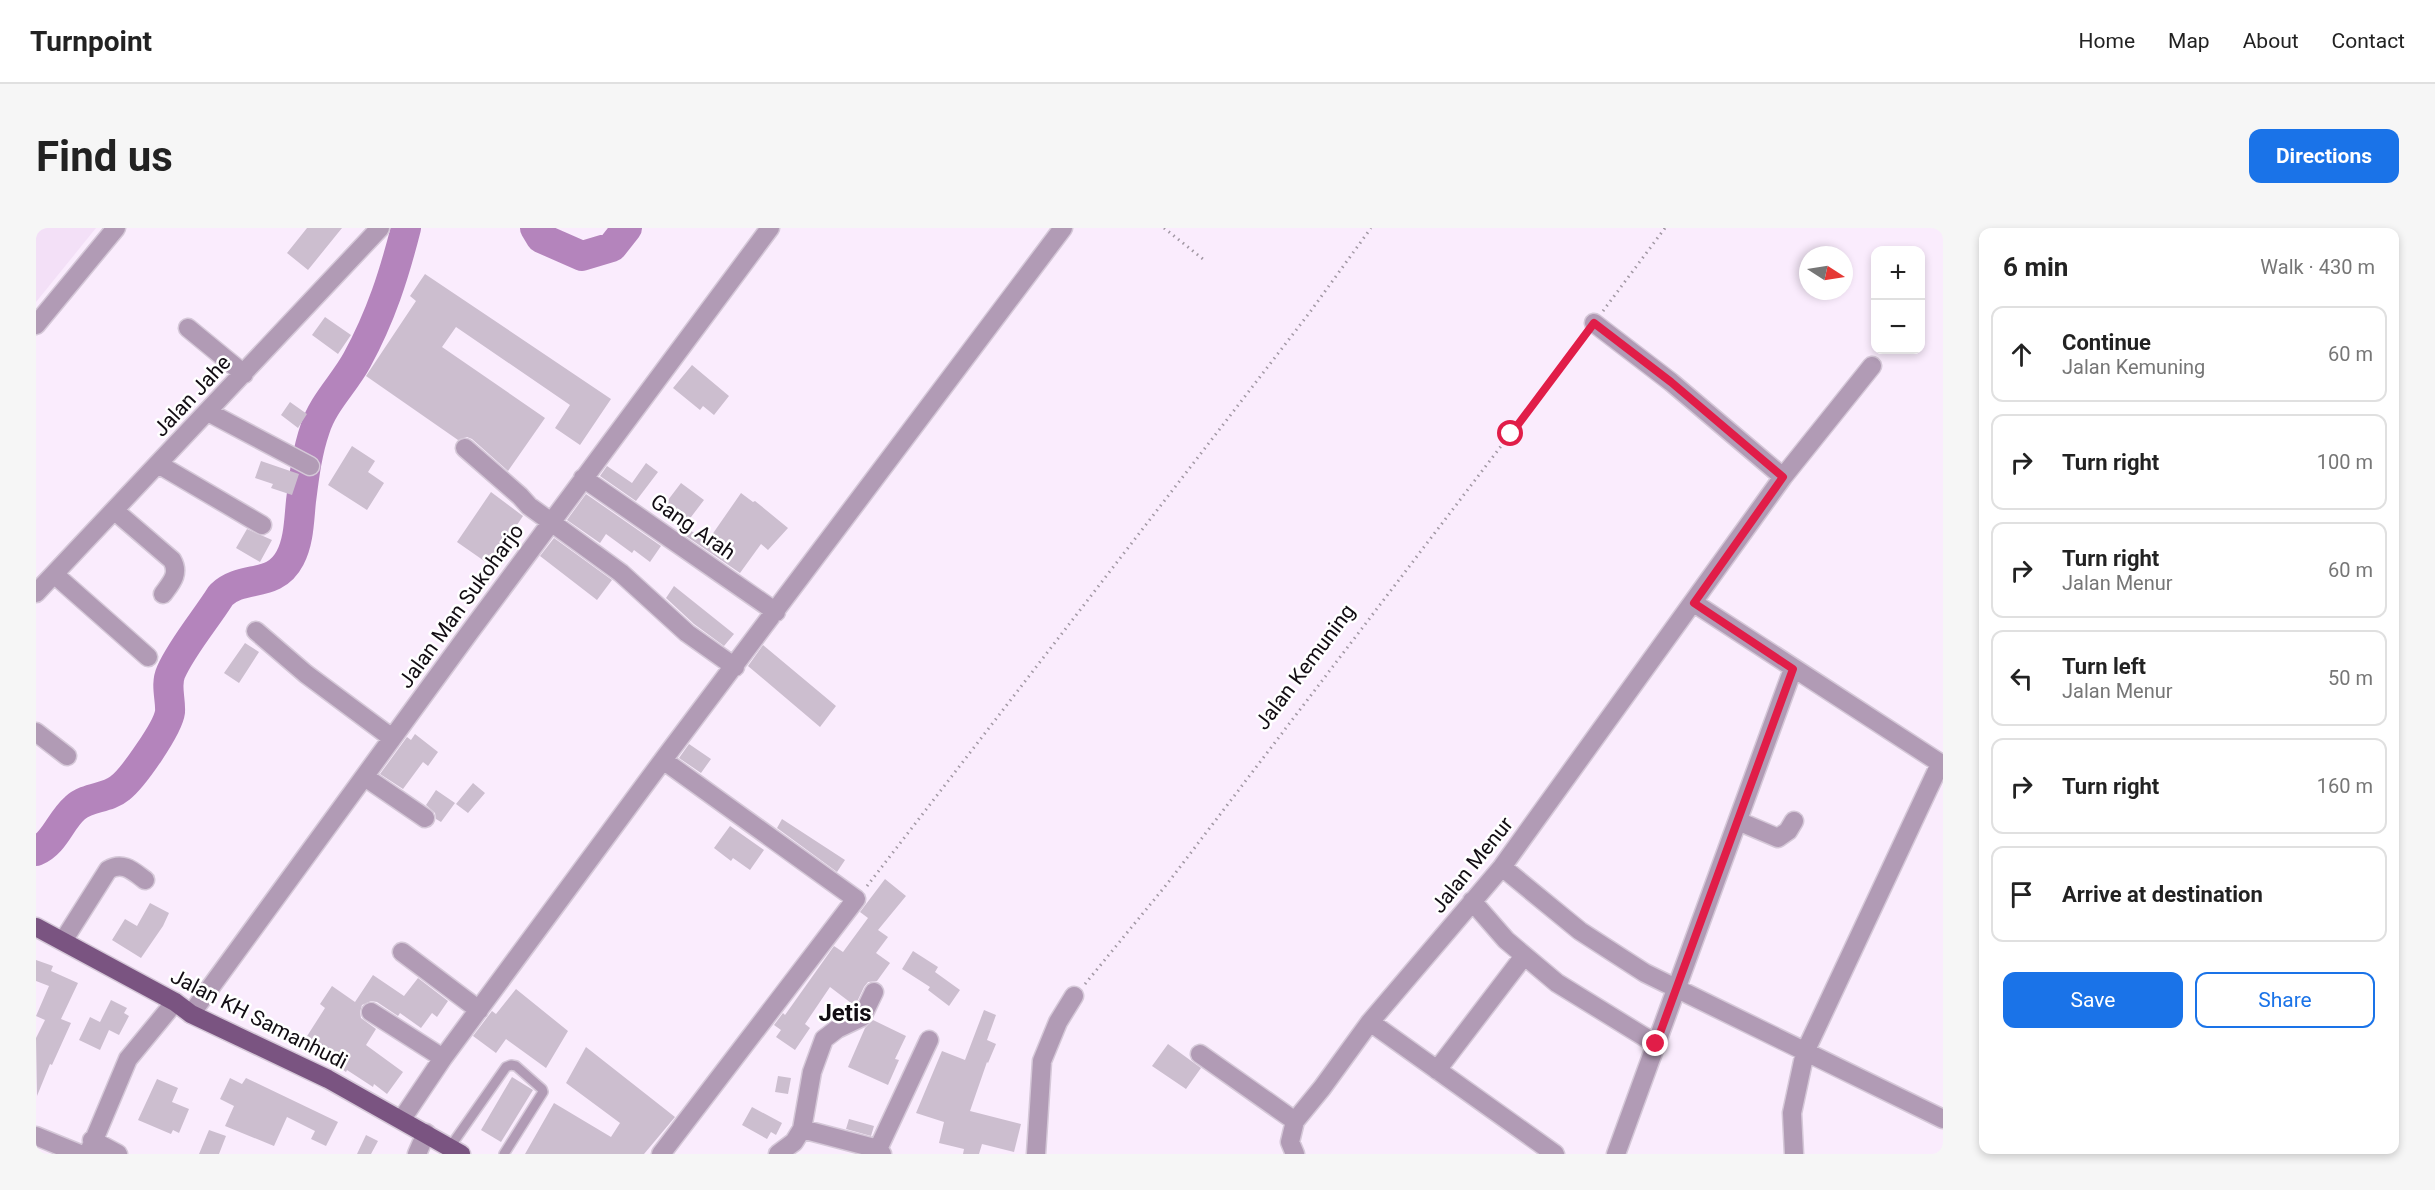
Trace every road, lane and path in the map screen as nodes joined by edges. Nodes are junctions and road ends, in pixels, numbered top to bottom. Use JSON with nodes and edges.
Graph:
{"nodes":[{"id":1,"x":116,"y":228,"type":"edge"},
{"id":2,"x":380,"y":228,"type":"edge"},
{"id":3,"x":770,"y":228,"type":"edge"},
{"id":4,"x":1063,"y":228,"type":"edge"},
{"id":5,"x":1164,"y":228,"type":"edge"},
{"id":6,"x":1371,"y":228,"type":"edge"},
{"id":7,"x":1665,"y":228,"type":"edge"},
{"id":8,"x":1203,"y":259,"type":"dead end"},
{"id":9,"x":1594,"y":323,"type":"junction"},
{"id":10,"x":36,"y":325,"type":"edge"},
{"id":11,"x":188,"y":328,"type":"dead end"},
{"id":12,"x":1872,"y":366,"type":"dead end"},
{"id":13,"x":244,"y":374,"type":"junction"},
{"id":14,"x":208,"y":412,"type":"junction"},
{"id":15,"x":465,"y":448,"type":"dead end"},
{"id":16,"x":158,"y":464,"type":"junction"},
{"id":17,"x":310,"y":466,"type":"dead end"},
{"id":18,"x":1783,"y":477,"type":"junction"},
{"id":19,"x":583,"y":478,"type":"junction"},
{"id":20,"x":115,"y":511,"type":"junction"},
{"id":21,"x":550,"y":523,"type":"junction"},
{"id":22,"x":262,"y":525,"type":"dead end"},
{"id":23,"x":54,"y":574,"type":"junction"},
{"id":24,"x":36,"y":593,"type":"edge"},
{"id":25,"x":163,"y":594,"type":"dead end"},
{"id":26,"x":1694,"y":603,"type":"junction"},
{"id":27,"x":777,"y":612,"type":"junction"},
{"id":28,"x":256,"y":631,"type":"dead end"},
{"id":29,"x":148,"y":657,"type":"dead end"},
{"id":30,"x":735,"y":667,"type":"junction"},
{"id":31,"x":1793,"y":669,"type":"junction"},
{"id":32,"x":36,"y":732,"type":"edge"},
{"id":33,"x":392,"y":738,"type":"junction"},
{"id":34,"x":67,"y":756,"type":"dead end"},
{"id":35,"x":663,"y":760,"type":"junction"},
{"id":36,"x":1941,"y":765,"type":"edge"},
{"id":37,"x":364,"y":777,"type":"junction"},
{"id":38,"x":425,"y":818,"type":"dead end"},
{"id":39,"x":1738,"y":821,"type":"junction"},
{"id":40,"x":1794,"y":821,"type":"dead end"},
{"id":41,"x":1503,"y":867,"type":"junction"},
{"id":42,"x":145,"y":880,"type":"dead end"},
{"id":43,"x":856,"y":899,"type":"junction"},
{"id":44,"x":1472,"y":901,"type":"junction"},
{"id":45,"x":36,"y":927,"type":"edge"},
{"id":46,"x":63,"y":941,"type":"junction"},
{"id":47,"x":402,"y":952,"type":"dead end"},
{"id":48,"x":1524,"y":956,"type":"junction"},
{"id":49,"x":1677,"y":989,"type":"junction"},
{"id":50,"x":874,"y":992,"type":"dead end"},
{"id":51,"x":1074,"y":996,"type":"joint"},
{"id":52,"x":175,"y":1002,"type":"junction"},
{"id":53,"x":479,"y":1010,"type":"junction"},
{"id":54,"x":371,"y":1012,"type":"dead end"},
{"id":55,"x":191,"y":1014,"type":"junction"},
{"id":56,"x":1370,"y":1022,"type":"junction"},
{"id":57,"x":929,"y":1040,"type":"dead end"},
{"id":58,"x":1656,"y":1044,"type":"junction"},
{"id":59,"x":1805,"y":1052,"type":"junction"},
{"id":60,"x":1200,"y":1054,"type":"dead end"},
{"id":61,"x":443,"y":1058,"type":"junction"},
{"id":62,"x":1437,"y":1070,"type":"junction"},
{"id":63,"x":402,"y":1119,"type":"junction"},
{"id":64,"x":1943,"y":1119,"type":"edge"},
{"id":65,"x":1295,"y":1121,"type":"junction"},
{"id":66,"x":802,"y":1129,"type":"junction"},
{"id":67,"x":426,"y":1133,"type":"junction"},
{"id":68,"x":36,"y":1136,"type":"edge"},
{"id":69,"x":90,"y":1147,"type":"edge"},
{"id":70,"x":456,"y":1151,"type":"edge"},
{"id":71,"x":880,"y":1151,"type":"edge"},
{"id":72,"x":80,"y":1154,"type":"edge"},
{"id":73,"x":118,"y":1154,"type":"edge"},
{"id":74,"x":417,"y":1154,"type":"edge"},
{"id":75,"x":504,"y":1154,"type":"edge"},
{"id":76,"x":661,"y":1154,"type":"edge"},
{"id":77,"x":778,"y":1154,"type":"edge"},
{"id":78,"x":1036,"y":1154,"type":"edge"},
{"id":79,"x":1295,"y":1154,"type":"edge"},
{"id":80,"x":1555,"y":1154,"type":"edge"},
{"id":81,"x":1616,"y":1154,"type":"edge"},
{"id":82,"x":1794,"y":1154,"type":"edge"}],
"edges":[{"from":1,"to":10,"type":"street"},
{"from":2,"to":13,"type":"street","name":"Jalan Jahe"},
{"from":3,"to":19,"type":"street","name":"Jalan Man Sukoharjo"},
{"from":4,"to":27,"type":"street"},
{"from":5,"to":8,"type":"path"},
{"from":6,"to":43,"type":"path"},
{"from":7,"to":9,"type":"path","name":"Jalan Kemuning"},
{"from":9,"to":18,"type":"street"},
{"from":9,"to":51,"type":"path","name":"Jalan Kemuning"},
{"from":11,"to":13,"type":"street"},
{"from":12,"to":18,"type":"street","name":"Jalan Menur"},
{"from":13,"to":14,"type":"street","name":"Jalan Jahe"},
{"from":14,"to":16,"type":"street","name":"Jalan Jahe"},
{"from":14,"to":17,"type":"street"},
{"from":15,"to":21,"type":"street"},
{"from":16,"to":20,"type":"street","name":"Jalan Jahe"},
{"from":16,"to":22,"type":"street"},
{"from":18,"to":26,"type":"street","name":"Jalan Menur"},
{"from":19,"to":21,"type":"street","name":"Jalan Man Sukoharjo"},
{"from":19,"to":27,"type":"street","name":"Gang Arah"},
{"from":20,"to":23,"type":"street","name":"Jalan Jahe"},
{"from":20,"to":25,"type":"street"},
{"from":21,"to":30,"type":"street"},
{"from":21,"to":33,"type":"street","name":"Jalan Man Sukoharjo"},
{"from":23,"to":24,"type":"street","name":"Jalan Jahe"},
{"from":23,"to":29,"type":"street"},
{"from":26,"to":31,"type":"street"},
{"from":26,"to":41,"type":"street","name":"Jalan Menur"},
{"from":27,"to":30,"type":"street"},
{"from":28,"to":33,"type":"street"},
{"from":30,"to":35,"type":"street"},
{"from":31,"to":36,"type":"street"},
{"from":31,"to":39,"type":"street"},
{"from":32,"to":34,"type":"street"},
{"from":33,"to":37,"type":"street","name":"Jalan Man Sukoharjo"},
{"from":35,"to":43,"type":"street"},
{"from":35,"to":53,"type":"street"},
{"from":36,"to":59,"type":"street"},
{"from":37,"to":38,"type":"street"},
{"from":37,"to":55,"type":"street","name":"Jalan Man Sukoharjo"},
{"from":39,"to":40,"type":"street"},
{"from":39,"to":49,"type":"street"},
{"from":41,"to":44,"type":"street","name":"Jalan Menur"},
{"from":41,"to":49,"type":"street"},
{"from":42,"to":46,"type":"street"},
{"from":43,"to":76,"type":"street"},
{"from":44,"to":48,"type":"street"},
{"from":44,"to":56,"type":"street","name":"Jalan Menur"},
{"from":45,"to":46,"type":"main road","name":"Jalan KH Samanhudi"},
{"from":46,"to":52,"type":"main road","name":"Jalan KH Samanhudi"},
{"from":47,"to":53,"type":"street"},
{"from":48,"to":58,"type":"street"},
{"from":48,"to":62,"type":"street"},
{"from":49,"to":58,"type":"street"},
{"from":49,"to":59,"type":"street"},
{"from":50,"to":66,"type":"street"},
{"from":51,"to":78,"type":"street"},
{"from":52,"to":55,"type":"main road","name":"Jalan KH Samanhudi"},
{"from":52,"to":69,"type":"street"},
{"from":53,"to":61,"type":"street"},
{"from":54,"to":61,"type":"street"},
{"from":55,"to":63,"type":"main road","name":"Jalan KH Samanhudi"},
{"from":56,"to":62,"type":"street"},
{"from":56,"to":65,"type":"street","name":"Jalan Menur"},
{"from":57,"to":71,"type":"street"},
{"from":58,"to":81,"type":"street"},
{"from":59,"to":64,"type":"street"},
{"from":59,"to":82,"type":"street"},
{"from":60,"to":65,"type":"street"},
{"from":61,"to":63,"type":"street"},
{"from":62,"to":80,"type":"street"},
{"from":63,"to":67,"type":"main road","name":"Jalan KH Samanhudi"},
{"from":65,"to":79,"type":"street"},
{"from":66,"to":71,"type":"street"},
{"from":66,"to":77,"type":"street"},
{"from":67,"to":70,"type":"main road","name":"Jalan KH Samanhudi"},
{"from":67,"to":74,"type":"street"},
{"from":68,"to":72,"type":"street"},
{"from":69,"to":73,"type":"street"},
{"from":70,"to":75,"type":"lane"}]}
